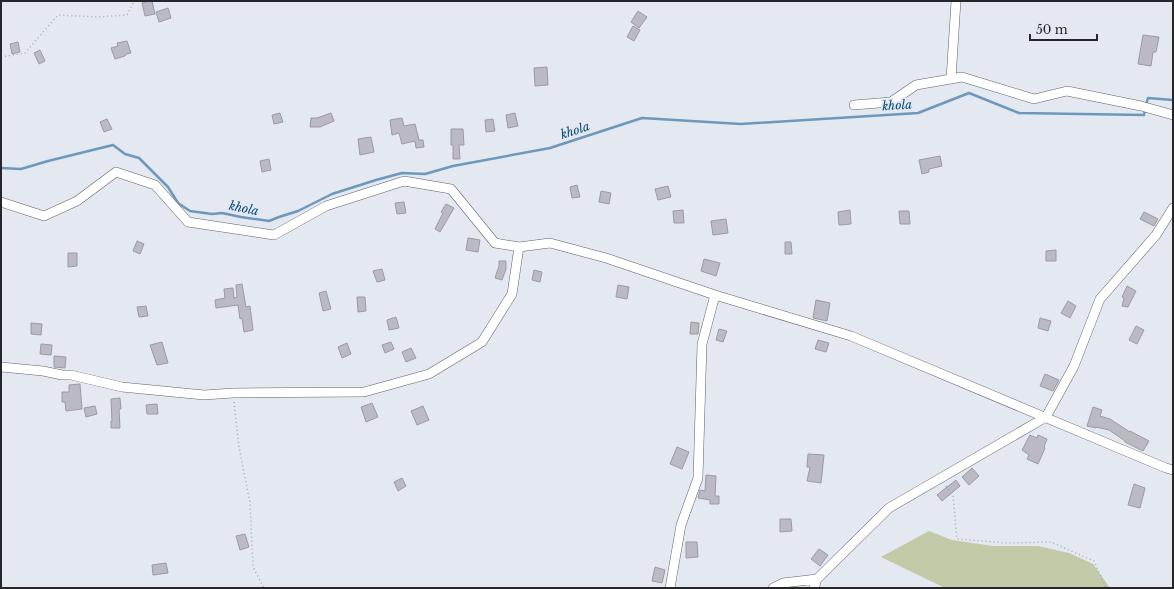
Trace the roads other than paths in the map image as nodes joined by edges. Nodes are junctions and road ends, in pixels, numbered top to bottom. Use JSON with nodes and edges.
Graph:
{"nodes":[{"id":1,"x":956,"y":1,"type":"edge"},
{"id":2,"x":951,"y":79,"type":"junction"},
{"id":3,"x":854,"y":105,"type":"dead end"},
{"id":4,"x":1173,"y":115,"type":"edge"},
{"id":5,"x":1,"y":202,"type":"edge"},
{"id":6,"x":1173,"y":208,"type":"edge"},
{"id":7,"x":519,"y":247,"type":"junction"},
{"id":8,"x":715,"y":295,"type":"junction"},
{"id":9,"x":1,"y":367,"type":"edge"},
{"id":10,"x":1046,"y":417,"type":"junction"},
{"id":11,"x":1173,"y":470,"type":"edge"},
{"id":12,"x":816,"y":584,"type":"edge"},
{"id":13,"x":670,"y":588,"type":"edge"},
{"id":14,"x":773,"y":588,"type":"edge"}],
"edges":[{"from":1,"to":2,"type":"street"},
{"from":2,"to":3,"type":"street"},
{"from":2,"to":4,"type":"street"},
{"from":5,"to":7,"type":"street"},
{"from":6,"to":10,"type":"street"},
{"from":7,"to":8,"type":"street"},
{"from":7,"to":9,"type":"street"},
{"from":8,"to":10,"type":"street"},
{"from":8,"to":13,"type":"street"},
{"from":10,"to":11,"type":"street"},
{"from":10,"to":12,"type":"street"},
{"from":12,"to":14,"type":"street"}]}
